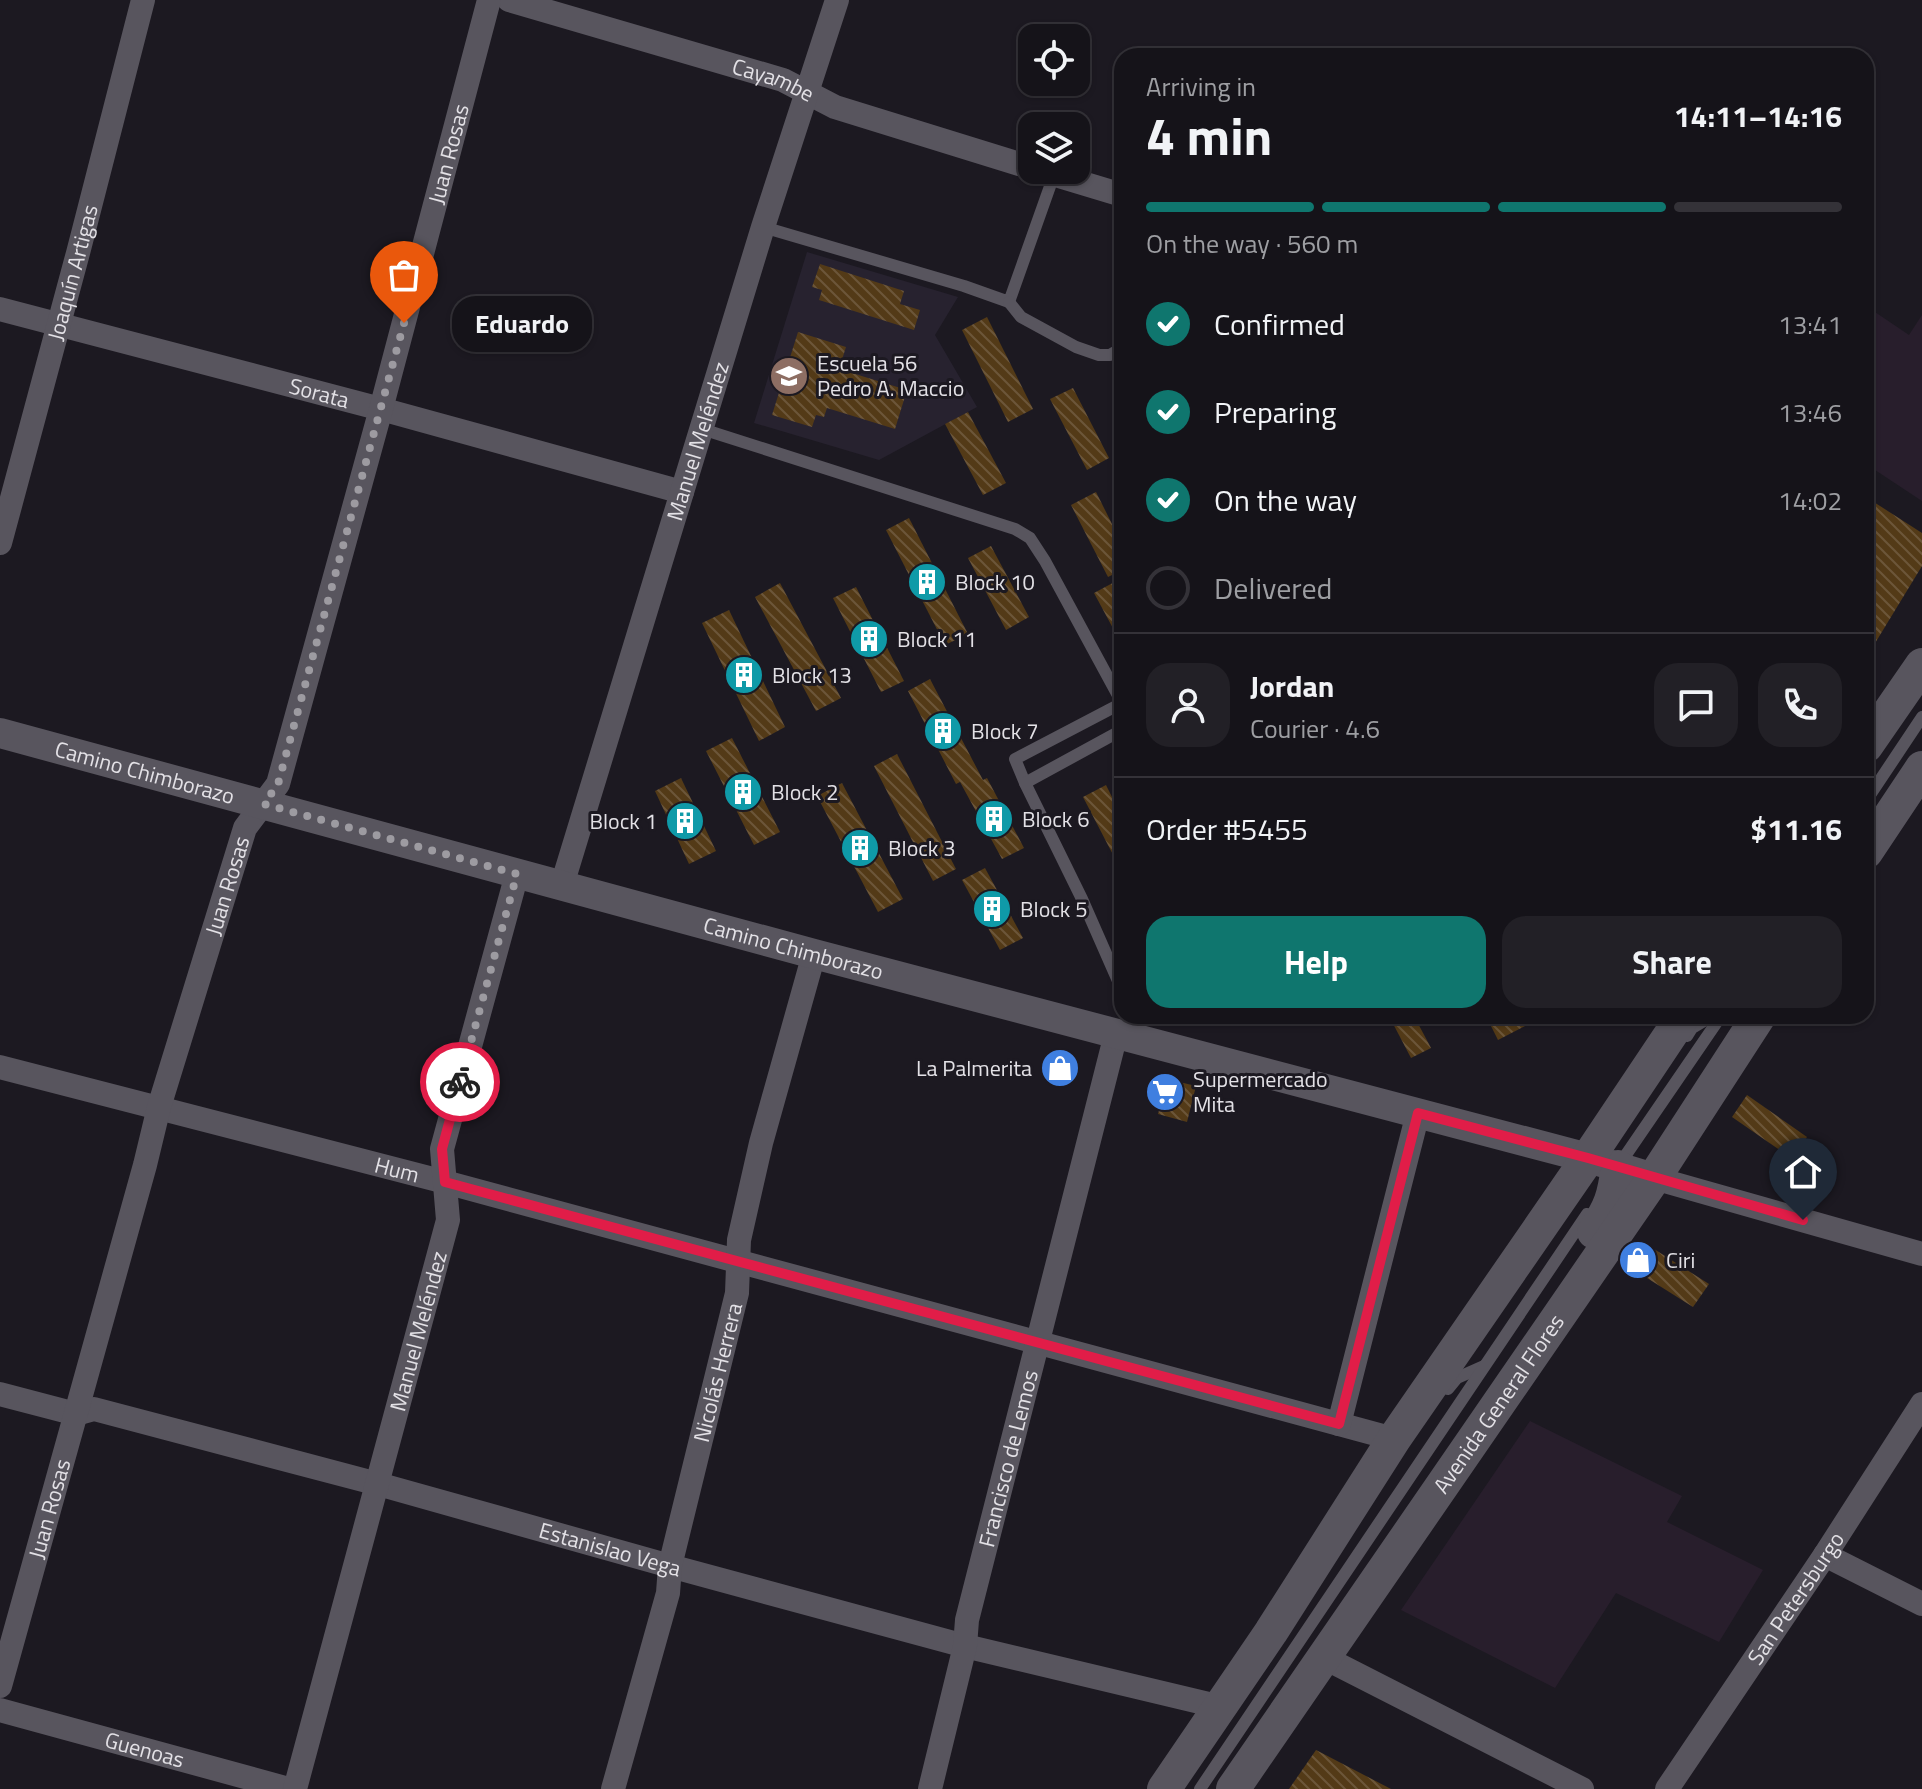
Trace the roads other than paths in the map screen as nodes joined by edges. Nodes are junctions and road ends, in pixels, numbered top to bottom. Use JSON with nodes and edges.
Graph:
{"nodes":[{"id":1,"x":143,"y":0,"type":"edge"},
{"id":2,"x":489,"y":0,"type":"edge"},
{"id":3,"x":509,"y":0,"type":"edge"},
{"id":4,"x":837,"y":0,"type":"edge"},
{"id":5,"x":808,"y":94,"type":"junction"},
{"id":6,"x":1018,"y":164,"type":"edge"},
{"id":7,"x":1039,"y":184,"type":"edge"},
{"id":8,"x":1085,"y":184,"type":"edge"},
{"id":9,"x":1114,"y":193,"type":"edge"},
{"id":10,"x":763,"y":227,"type":"junction"},
{"id":11,"x":1009,"y":302,"type":"junction"},
{"id":12,"x":0,"y":309,"type":"edge"},
{"id":13,"x":59,"y":325,"type":"junction"},
{"id":14,"x":1114,"y":353,"type":"edge"},
{"id":15,"x":381,"y":409,"type":"junction"},
{"id":16,"x":702,"y":429,"type":"junction"},
{"id":17,"x":682,"y":492,"type":"junction"},
{"id":18,"x":0,"y":543,"type":"edge"},
{"id":19,"x":1922,"y":665,"type":"edge"},
{"id":20,"x":1114,"y":688,"type":"edge"},
{"id":21,"x":1114,"y":707,"type":"edge"},
{"id":22,"x":1922,"y":717,"type":"edge"},
{"id":23,"x":0,"y":733,"type":"edge"},
{"id":24,"x":1114,"y":734,"type":"edge"},
{"id":25,"x":1874,"y":734,"type":"edge"},
{"id":26,"x":1922,"y":768,"type":"edge"},
{"id":27,"x":1025,"y":783,"type":"junction"},
{"id":28,"x":1874,"y":789,"type":"edge"},
{"id":29,"x":264,"y":804,"type":"junction"},
{"id":30,"x":1874,"y":840,"type":"edge"},
{"id":31,"x":517,"y":874,"type":"junction"},
{"id":32,"x":562,"y":885,"type":"junction"},
{"id":33,"x":814,"y":954,"type":"junction"},
{"id":34,"x":1114,"y":972,"type":"edge"},
{"id":35,"x":1686,"y":1024,"type":"edge"},
{"id":36,"x":1715,"y":1024,"type":"edge"},
{"id":37,"x":1754,"y":1024,"type":"edge"},
{"id":38,"x":1124,"y":1032,"type":"junction"},
{"id":39,"x":0,"y":1067,"type":"edge"},
{"id":40,"x":1657,"y":1078,"type":"dead end"},
{"id":41,"x":159,"y":1107,"type":"junction"},
{"id":42,"x":1418,"y":1113,"type":"junction"},
{"id":43,"x":1603,"y":1162,"type":"junction"},
{"id":44,"x":1654,"y":1178,"type":"junction"},
{"id":45,"x":445,"y":1182,"type":"junction"},
{"id":46,"x":1922,"y":1254,"type":"edge"},
{"id":47,"x":738,"y":1261,"type":"junction"},
{"id":48,"x":1037,"y":1341,"type":"junction"},
{"id":49,"x":1484,"y":1366,"type":"junction"},
{"id":50,"x":0,"y":1394,"type":"edge"},
{"id":51,"x":1440,"y":1400,"type":"dead end"},
{"id":52,"x":1922,"y":1404,"type":"edge"},
{"id":53,"x":76,"y":1414,"type":"junction"},
{"id":54,"x":1339,"y":1424,"type":"junction"},
{"id":55,"x":1477,"y":1435,"type":"junction"},
{"id":56,"x":1405,"y":1437,"type":"junction"},
{"id":57,"x":378,"y":1484,"type":"junction"},
{"id":58,"x":1825,"y":1555,"type":"junction"},
{"id":59,"x":670,"y":1566,"type":"junction"},
{"id":60,"x":1922,"y":1604,"type":"edge"},
{"id":61,"x":965,"y":1646,"type":"junction"},
{"id":62,"x":1323,"y":1657,"type":"junction"},
{"id":63,"x":0,"y":1686,"type":"edge"},
{"id":64,"x":1221,"y":1707,"type":"junction"},
{"id":65,"x":0,"y":1710,"type":"edge"},
{"id":66,"x":289,"y":1789,"type":"edge"},
{"id":67,"x":295,"y":1789,"type":"edge"},
{"id":68,"x":613,"y":1789,"type":"edge"},
{"id":69,"x":930,"y":1789,"type":"edge"},
{"id":70,"x":1164,"y":1789,"type":"edge"},
{"id":71,"x":1200,"y":1789,"type":"edge"},
{"id":72,"x":1233,"y":1789,"type":"edge"},
{"id":73,"x":1582,"y":1789,"type":"edge"},
{"id":74,"x":1667,"y":1789,"type":"edge"}],
"edges":[{"from":1,"to":13,"type":"street","name":"Joaquín Artigas"},
{"from":2,"to":15,"type":"street","name":"Juan Rosas"},
{"from":3,"to":5,"type":"street","name":"Cayambe"},
{"from":4,"to":5,"type":"street","name":"Manuel Meléndez"},
{"from":5,"to":6,"type":"street","name":"Cayambe"},
{"from":5,"to":10,"type":"street","name":"Manuel Meléndez"},
{"from":7,"to":11,"type":"lane"},
{"from":8,"to":9,"type":"street","name":"Cayambe"},
{"from":10,"to":11,"type":"lane"},
{"from":10,"to":16,"type":"street","name":"Manuel Meléndez"},
{"from":11,"to":14,"type":"lane"},
{"from":12,"to":13,"type":"street","name":"Sorata"},
{"from":13,"to":15,"type":"street","name":"Sorata"},
{"from":13,"to":18,"type":"street","name":"Joaquín Artigas"},
{"from":15,"to":17,"type":"street","name":"Sorata"},
{"from":15,"to":29,"type":"street","name":"Juan Rosas"},
{"from":16,"to":17,"type":"street","name":"Manuel Meléndez"},
{"from":16,"to":20,"type":"lane"},
{"from":17,"to":32,"type":"street","name":"Manuel Meléndez"},
{"from":19,"to":25,"type":"main road"},
{"from":21,"to":27,"type":"lane"},
{"from":22,"to":28,"type":"lane"},
{"from":23,"to":29,"type":"street","name":"Camino Chimborazo"},
{"from":24,"to":27,"type":"lane"},
{"from":26,"to":30,"type":"main road"},
{"from":27,"to":34,"type":"lane"},
{"from":29,"to":31,"type":"street","name":"Camino Chimborazo"},
{"from":29,"to":41,"type":"street","name":"Juan Rosas"},
{"from":31,"to":32,"type":"street","name":"Camino Chimborazo"},
{"from":31,"to":45,"type":"street","name":"Manuel Meléndez"},
{"from":32,"to":33,"type":"street","name":"Camino Chimborazo"},
{"from":33,"to":38,"type":"street","name":"Camino Chimborazo"},
{"from":33,"to":47,"type":"street","name":"Nicolás Herrera"},
{"from":35,"to":43,"type":"main road","name":"Avenida General Flores"},
{"from":36,"to":43,"type":"lane","name":"Avenida General Flores"},
{"from":37,"to":44,"type":"main road","name":"Avenida General Flores"},
{"from":38,"to":42,"type":"street","name":"Camino Chimborazo"},
{"from":38,"to":48,"type":"street","name":"Francisco de Lemos"},
{"from":39,"to":41,"type":"street","name":"Hum"},
{"from":40,"to":43,"type":"lane","name":"Avenida General Flores"},
{"from":41,"to":45,"type":"street","name":"Hum"},
{"from":41,"to":53,"type":"street","name":"Juan Rosas"},
{"from":42,"to":43,"type":"street","name":"Camino Chimborazo"},
{"from":42,"to":54,"type":"street"},
{"from":43,"to":44,"type":"street","name":"Camino Chimborazo"},
{"from":43,"to":49,"type":"lane","name":"Avenida General Flores"},
{"from":43,"to":55,"type":"main road"},
{"from":43,"to":56,"type":"main road","name":"Avenida General Flores"},
{"from":44,"to":46,"type":"street"},
{"from":44,"to":55,"type":"main road","name":"Avenida General Flores"},
{"from":45,"to":47,"type":"street","name":"Hum"},
{"from":45,"to":57,"type":"street","name":"Manuel Meléndez"},
{"from":47,"to":48,"type":"street","name":"Hum"},
{"from":47,"to":59,"type":"street","name":"Nicolás Herrera"},
{"from":48,"to":54,"type":"street","name":"Hum"},
{"from":48,"to":61,"type":"street","name":"Francisco de Lemos"},
{"from":49,"to":51,"type":"lane","name":"Avenida General Flores"},
{"from":49,"to":71,"type":"lane","name":"Avenida General Flores"},
{"from":50,"to":53,"type":"street","name":"Estanislao Vega"},
{"from":52,"to":58,"type":"street","name":"San Petersburgo"},
{"from":53,"to":57,"type":"street","name":"Estanislao Vega"},
{"from":53,"to":63,"type":"street","name":"Juan Rosas"},
{"from":54,"to":56,"type":"street","name":"Hum"},
{"from":55,"to":62,"type":"main road","name":"Avenida General Flores"},
{"from":56,"to":64,"type":"main road","name":"Avenida General Flores"},
{"from":57,"to":59,"type":"street","name":"Estanislao Vega"},
{"from":57,"to":67,"type":"street","name":"Manuel Meléndez"},
{"from":58,"to":60,"type":"street"},
{"from":58,"to":74,"type":"street","name":"San Petersburgo"},
{"from":59,"to":61,"type":"street","name":"Estanislao Vega"},
{"from":59,"to":68,"type":"street","name":"Nicolás Herrera"},
{"from":61,"to":64,"type":"street","name":"Estanislao Vega"},
{"from":61,"to":69,"type":"street","name":"Francisco de Lemos"},
{"from":62,"to":72,"type":"main road","name":"Avenida General Flores"},
{"from":62,"to":73,"type":"street"},
{"from":64,"to":70,"type":"main road","name":"Avenida General Flores"},
{"from":65,"to":66,"type":"street","name":"Guenoas"}]}
